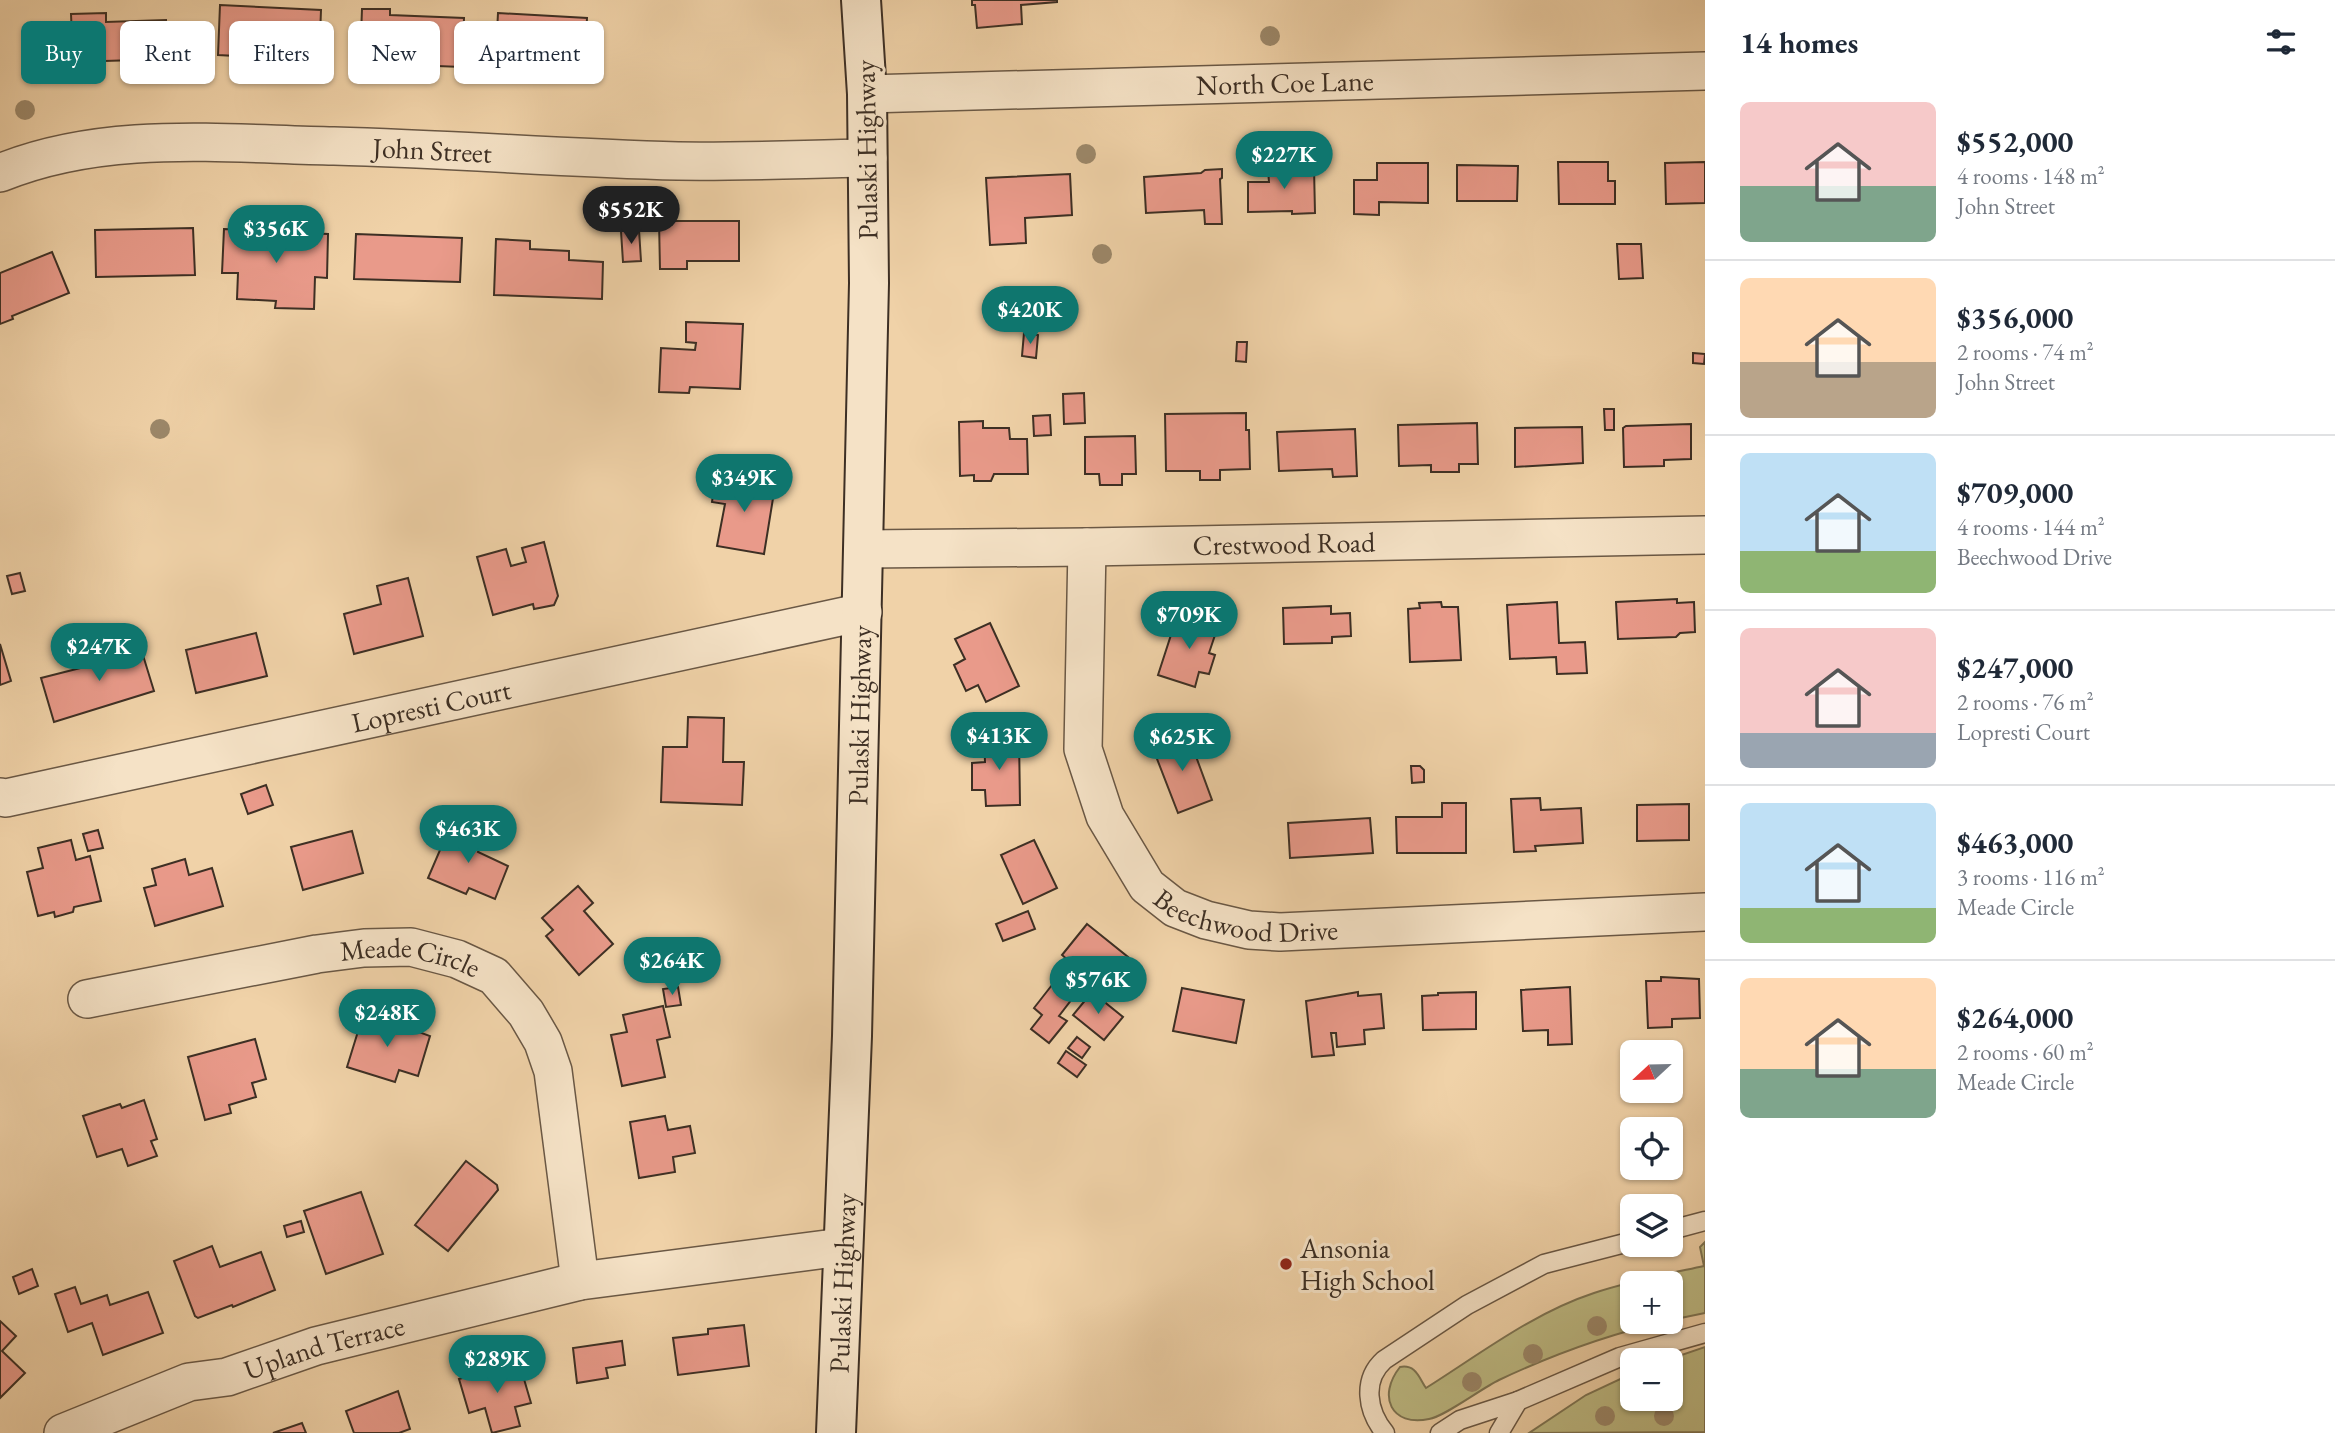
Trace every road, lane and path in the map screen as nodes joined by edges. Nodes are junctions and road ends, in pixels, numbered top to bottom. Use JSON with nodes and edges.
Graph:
{"nodes":[{"id":1,"x":861,"y":0,"type":"edge"},
{"id":2,"x":1705,"y":71,"type":"edge"},
{"id":3,"x":867,"y":93,"type":"junction"},
{"id":4,"x":868,"y":158,"type":"junction"},
{"id":5,"x":0,"y":173,"type":"edge"},
{"id":6,"x":1705,"y":535,"type":"edge"},
{"id":7,"x":1087,"y":547,"type":"junction"},
{"id":8,"x":864,"y":549,"type":"junction"},
{"id":9,"x":863,"y":612,"type":"junction"},
{"id":10,"x":0,"y":797,"type":"edge"},
{"id":11,"x":1705,"y":912,"type":"edge"},
{"id":12,"x":87,"y":999,"type":"dead end"},
{"id":13,"x":1705,"y":1222,"type":"edge"},
{"id":14,"x":1683,"y":1227,"type":"edge"},
{"id":15,"x":1620,"y":1244,"type":"edge"},
{"id":16,"x":842,"y":1247,"type":"junction"},
{"id":17,"x":580,"y":1281,"type":"junction"},
{"id":18,"x":1705,"y":1334,"type":"edge"},
{"id":19,"x":1518,"y":1401,"type":"junction"},
{"id":20,"x":63,"y":1433,"type":"edge"},
{"id":21,"x":836,"y":1433,"type":"edge"},
{"id":22,"x":1385,"y":1433,"type":"edge"},
{"id":23,"x":1440,"y":1433,"type":"edge"},
{"id":24,"x":1499,"y":1433,"type":"edge"}],
"edges":[{"from":1,"to":3,"type":"main road","name":"Pulaski Highway"},
{"from":2,"to":3,"type":"street","name":"North Coe Lane"},
{"from":3,"to":4,"type":"main road","name":"Pulaski Highway"},
{"from":4,"to":5,"type":"street","name":"John Street"},
{"from":4,"to":8,"type":"main road","name":"Pulaski Highway"},
{"from":6,"to":7,"type":"street","name":"Crestwood Road"},
{"from":7,"to":8,"type":"street","name":"Crestwood Road"},
{"from":7,"to":11,"type":"street","name":"Beechwood Drive"},
{"from":8,"to":9,"type":"main road","name":"Pulaski Highway"},
{"from":9,"to":10,"type":"street","name":"Lopresti Court"},
{"from":9,"to":16,"type":"main road","name":"Pulaski Highway"},
{"from":12,"to":17,"type":"street","name":"Meade Circle"},
{"from":13,"to":14,"type":"lane"},
{"from":15,"to":22,"type":"lane"},
{"from":16,"to":17,"type":"street","name":"Upland Terrace"},
{"from":16,"to":21,"type":"main road","name":"Pulaski Highway"},
{"from":17,"to":20,"type":"street","name":"Upland Terrace"},
{"from":18,"to":19,"type":"lane"},
{"from":19,"to":23,"type":"lane"},
{"from":19,"to":24,"type":"lane"}]}
